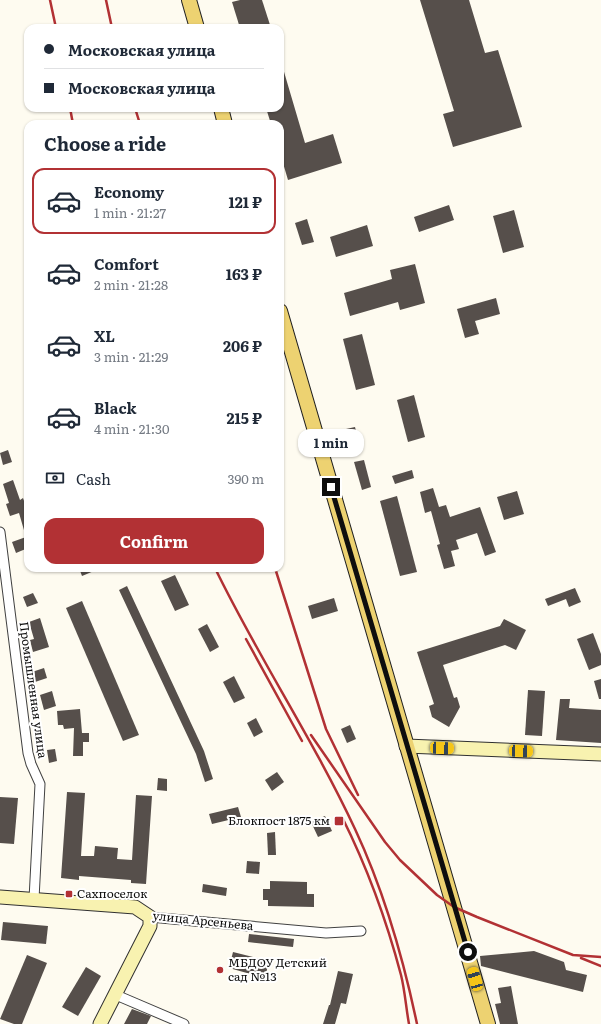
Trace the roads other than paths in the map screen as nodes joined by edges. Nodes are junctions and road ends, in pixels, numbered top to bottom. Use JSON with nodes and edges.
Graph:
{"nodes":[{"id":1,"x":189,"y":0,"type":"edge"},
{"id":2,"x":196,"y":24,"type":"edge"},
{"id":3,"x":284,"y":325,"type":"edge"},
{"id":4,"x":0,"y":532,"type":"edge"},
{"id":5,"x":406,"y":746,"type":"junction"},
{"id":6,"x":601,"y":754,"type":"edge"},
{"id":7,"x":0,"y":897,"type":"edge"},
{"id":8,"x":34,"y":899,"type":"junction"},
{"id":9,"x":150,"y":917,"type":"junction"},
{"id":10,"x":361,"y":931,"type":"dead end"},
{"id":11,"x":116,"y":995,"type":"junction"},
{"id":12,"x":100,"y":1024,"type":"edge"},
{"id":13,"x":184,"y":1024,"type":"edge"},
{"id":14,"x":488,"y":1024,"type":"edge"}],
"edges":[{"from":1,"to":2,"type":"main road"},
{"from":3,"to":5,"type":"main road"},
{"from":4,"to":8,"type":"street","name":"Промышленная улица"},
{"from":5,"to":6,"type":"street"},
{"from":5,"to":14,"type":"main road"},
{"from":7,"to":8,"type":"street","name":"улица Арсеньева"},
{"from":8,"to":9,"type":"street","name":"улица Арсеньева"},
{"from":9,"to":10,"type":"street","name":"улица Арсеньева"},
{"from":9,"to":11,"type":"street"},
{"from":11,"to":12,"type":"street"},
{"from":11,"to":13,"type":"street"}]}
